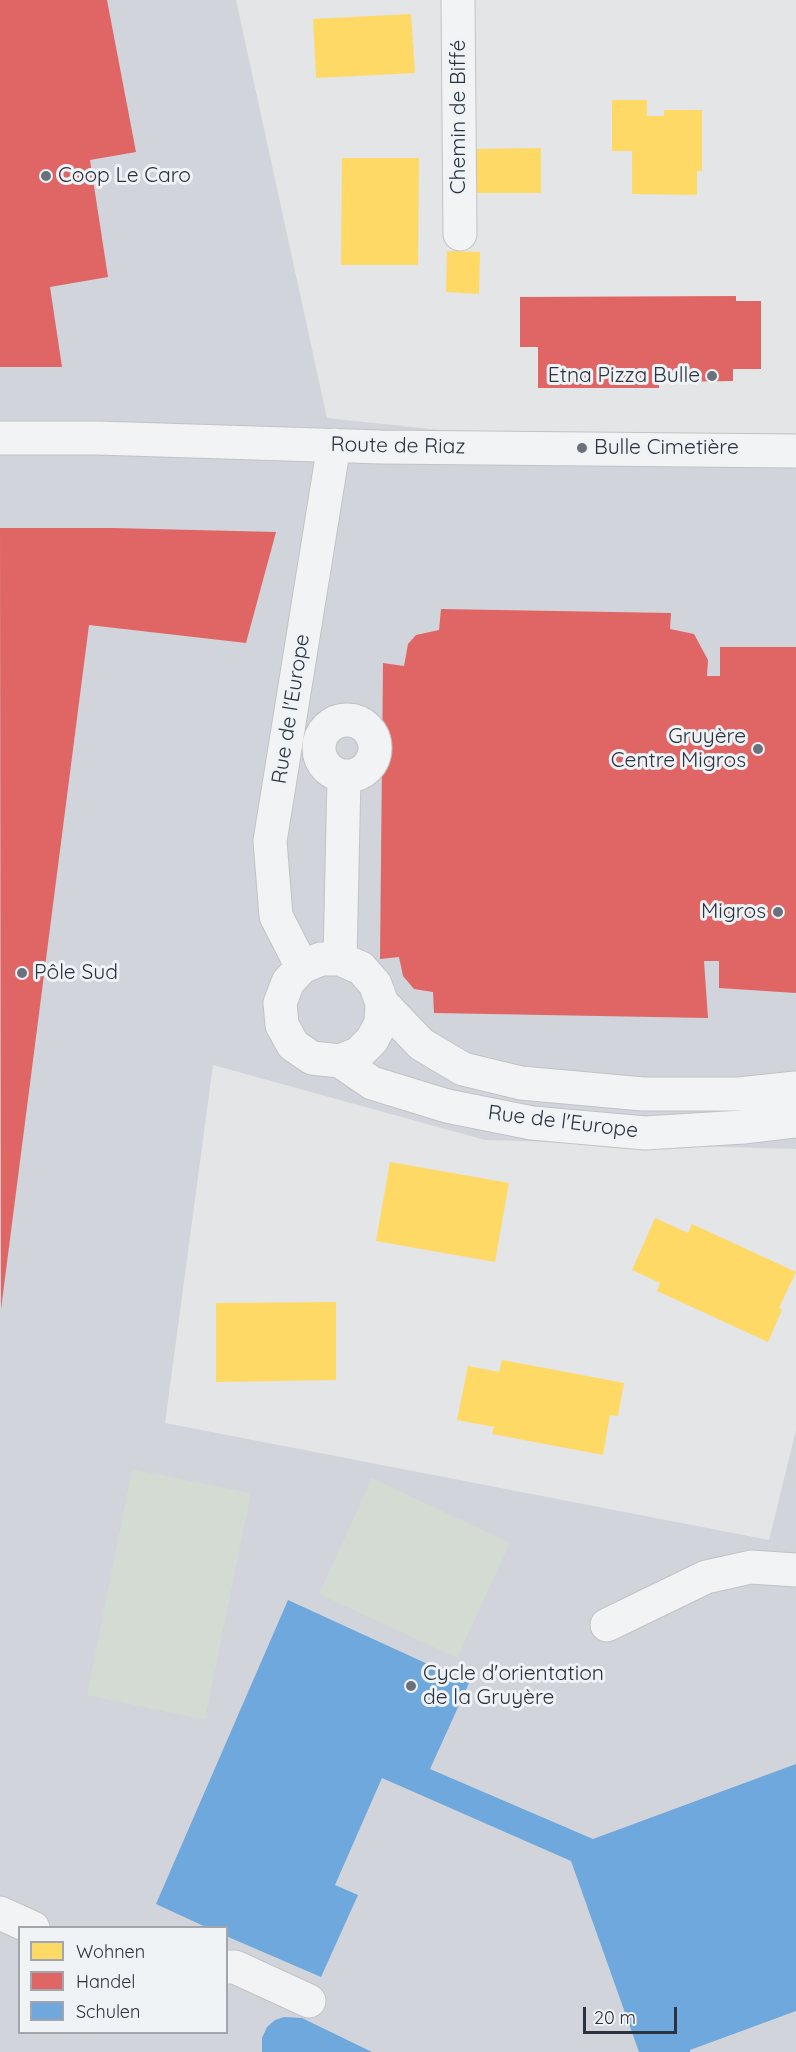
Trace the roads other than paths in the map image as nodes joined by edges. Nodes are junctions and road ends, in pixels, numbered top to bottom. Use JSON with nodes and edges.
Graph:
{"nodes":[{"id":1,"x":458,"y":0,"type":"edge"},
{"id":2,"x":460,"y":234,"type":"dead end"},
{"id":3,"x":0,"y":438,"type":"edge"},
{"id":4,"x":334,"y":446,"type":"junction"},
{"id":5,"x":796,"y":451,"type":"edge"},
{"id":6,"x":344,"y":777,"type":"dead end"},
{"id":7,"x":340,"y":959,"type":"junction"},
{"id":8,"x":302,"y":967,"type":"junction"},
{"id":9,"x":382,"y":1003,"type":"junction"},
{"id":10,"x":340,"y":1061,"type":"junction"},
{"id":11,"x":796,"y":1088,"type":"edge"},
{"id":12,"x":796,"y":1121,"type":"edge"},
{"id":13,"x":796,"y":1570,"type":"edge"},
{"id":14,"x":607,"y":1626,"type":"dead end"},
{"id":15,"x":0,"y":1913,"type":"edge"},
{"id":16,"x":29,"y":1926,"type":"edge"},
{"id":17,"x":228,"y":1967,"type":"edge"},
{"id":18,"x":309,"y":2001,"type":"dead end"}],
"edges":[{"from":1,"to":2,"type":"street","name":"Chemin de Biffé"},
{"from":3,"to":4,"type":"street","name":"Route de Riaz"},
{"from":4,"to":5,"type":"street","name":"Route de Riaz"},
{"from":4,"to":8,"type":"street","name":"Rue de l'Europe"},
{"from":6,"to":7,"type":"street"},
{"from":7,"to":8,"type":"street"},
{"from":7,"to":9,"type":"street"},
{"from":8,"to":10,"type":"street"},
{"from":9,"to":10,"type":"street"},
{"from":9,"to":11,"type":"street","name":"Rue de l'Europe"},
{"from":10,"to":12,"type":"street","name":"Rue de l'Europe"},
{"from":13,"to":14,"type":"street"},
{"from":15,"to":16,"type":"street"},
{"from":17,"to":18,"type":"street"}]}
